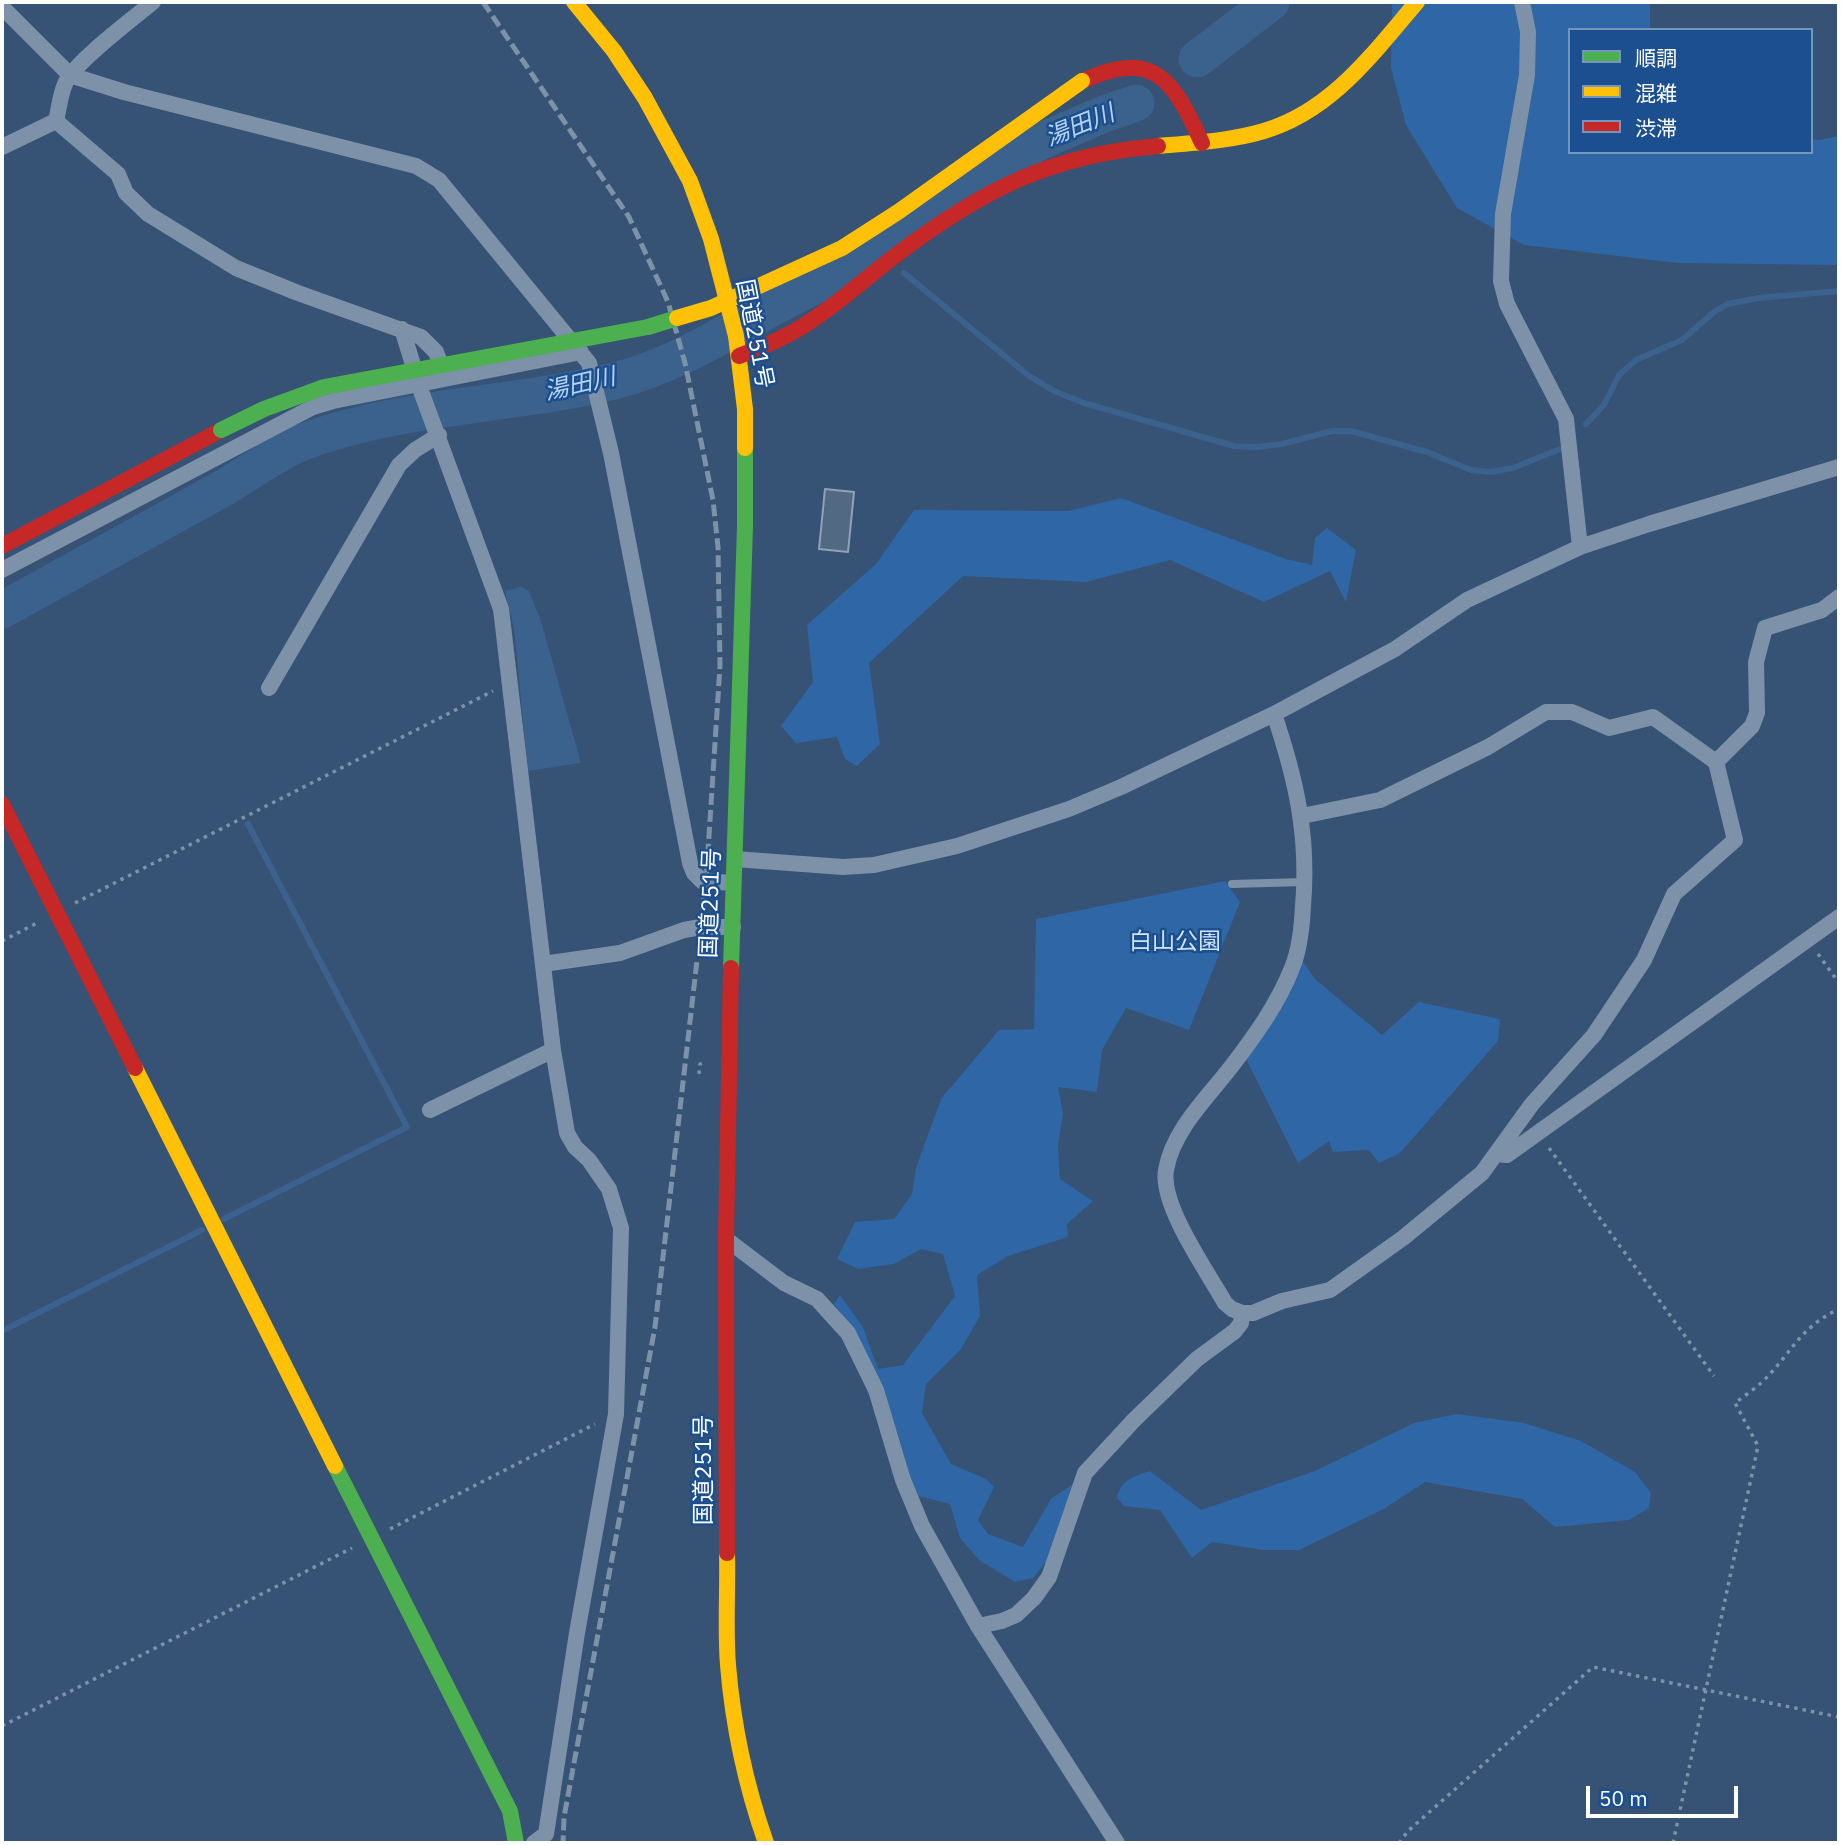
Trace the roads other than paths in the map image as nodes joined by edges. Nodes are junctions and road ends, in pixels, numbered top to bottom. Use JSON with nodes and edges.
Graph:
{"nodes":[{"id":1,"x":153,"y":2,"type":"edge"},
{"id":2,"x":574,"y":2,"type":"edge"},
{"id":3,"x":1417,"y":2,"type":"edge"},
{"id":4,"x":1522,"y":2,"type":"edge"},
{"id":5,"x":2,"y":7,"type":"edge"},
{"id":6,"x":70,"y":75,"type":"junction"},
{"id":7,"x":56,"y":121,"type":"junction"},
{"id":8,"x":1202,"y":143,"type":"junction"},
{"id":9,"x":2,"y":147,"type":"edge"},
{"id":10,"x":402,"y":329,"type":"junction"},
{"id":11,"x":739,"y":356,"type":"junction"},
{"id":12,"x":585,"y":357,"type":"junction"},
{"id":13,"x":445,"y":378,"type":"junction"},
{"id":14,"x":420,"y":387,"type":"junction"},
{"id":15,"x":437,"y":430,"type":"junction"},
{"id":16,"x":1839,"y":467,"type":"edge"},
{"id":17,"x":2,"y":546,"type":"edge"},
{"id":18,"x":1580,"y":547,"type":"junction"},
{"id":19,"x":2,"y":570,"type":"edge"},
{"id":20,"x":1839,"y":597,"type":"edge"},
{"id":21,"x":269,"y":688,"type":"dead end"},
{"id":22,"x":1274,"y":714,"type":"junction"},
{"id":23,"x":1716,"y":762,"type":"junction"},
{"id":24,"x":2,"y":804,"type":"edge"},
{"id":25,"x":1302,"y":816,"type":"junction"},
{"id":26,"x":734,"y":859,"type":"junction"},
{"id":27,"x":1305,"y":882,"type":"junction"},
{"id":28,"x":733,"y":883,"type":"junction"},
{"id":29,"x":1233,"y":884,"type":"dead end"},
{"id":30,"x":1839,"y":918,"type":"edge"},
{"id":31,"x":733,"y":927,"type":"junction"},
{"id":32,"x":543,"y":964,"type":"junction"},
{"id":33,"x":553,"y":1050,"type":"junction"},
{"id":34,"x":430,"y":1110,"type":"dead end"},
{"id":35,"x":1496,"y":1154,"type":"junction"},
{"id":36,"x":726,"y":1239,"type":"junction"},
{"id":37,"x":1242,"y":1313,"type":"junction"},
{"id":38,"x":978,"y":1626,"type":"junction"},
{"id":39,"x":516,"y":1843,"type":"edge"},
{"id":40,"x":534,"y":1843,"type":"edge"},
{"id":41,"x":766,"y":1843,"type":"edge"},
{"id":42,"x":1117,"y":1843,"type":"edge"}],
"edges":[{"from":1,"to":6,"type":"street"},
{"from":2,"to":11,"type":"main road","name":"国道251号"},
{"from":3,"to":8,"type":"main road"},
{"from":4,"to":18,"type":"street"},
{"from":5,"to":6,"type":"street"},
{"from":6,"to":7,"type":"street"},
{"from":6,"to":12,"type":"street"},
{"from":7,"to":9,"type":"street"},
{"from":7,"to":10,"type":"street"},
{"from":8,"to":11,"type":"main road"},
{"from":8,"to":17,"type":"main road","bridge":true},
{"from":10,"to":13,"type":"street"},
{"from":10,"to":14,"type":"street"},
{"from":11,"to":26,"type":"main road","name":"国道251号"},
{"from":12,"to":13,"type":"street"},
{"from":12,"to":28,"type":"street"},
{"from":13,"to":14,"type":"street"},
{"from":14,"to":15,"type":"street"},
{"from":14,"to":19,"type":"street"},
{"from":15,"to":21,"type":"street"},
{"from":15,"to":32,"type":"street"},
{"from":16,"to":18,"type":"street"},
{"from":18,"to":22,"type":"street"},
{"from":20,"to":23,"type":"street"},
{"from":22,"to":25,"type":"street"},
{"from":22,"to":26,"type":"street"},
{"from":23,"to":25,"type":"street"},
{"from":23,"to":35,"type":"street"},
{"from":24,"to":39,"type":"main road"},
{"from":25,"to":27,"type":"street"},
{"from":26,"to":28,"type":"main road","name":"国道251号"},
{"from":27,"to":29,"type":"lane"},
{"from":27,"to":37,"type":"street"},
{"from":28,"to":31,"type":"main road","name":"国道251号"},
{"from":30,"to":35,"type":"street"},
{"from":31,"to":32,"type":"street"},
{"from":31,"to":36,"type":"main road","name":"国道251号"},
{"from":32,"to":33,"type":"street"},
{"from":33,"to":34,"type":"street"},
{"from":33,"to":40,"type":"street"},
{"from":35,"to":37,"type":"street"},
{"from":36,"to":38,"type":"street"},
{"from":36,"to":41,"type":"main road","name":"国道251号"},
{"from":37,"to":38,"type":"street"},
{"from":38,"to":42,"type":"street"}]}
